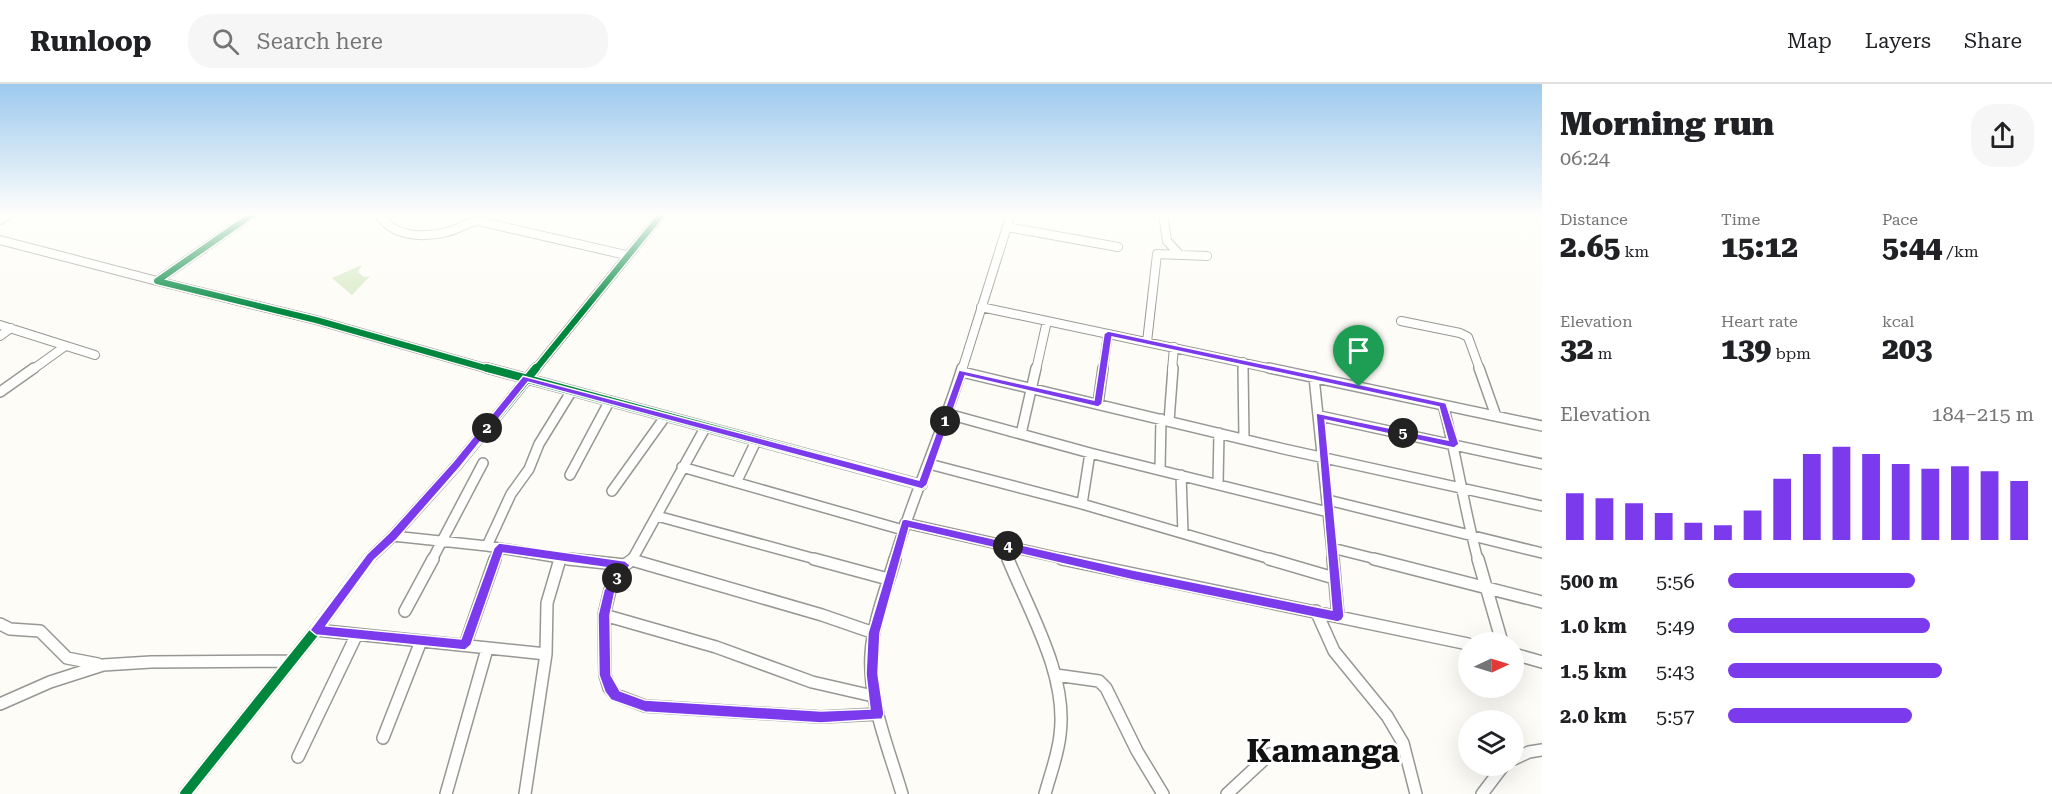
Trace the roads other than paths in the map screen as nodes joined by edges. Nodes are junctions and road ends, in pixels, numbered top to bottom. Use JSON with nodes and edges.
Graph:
{"nodes":[{"id":1,"x":27,"y":247,"type":"edge"},
{"id":2,"x":206,"y":247,"type":"edge"},
{"id":3,"x":592,"y":247,"type":"edge"},
{"id":4,"x":633,"y":247,"type":"edge"},
{"id":5,"x":1000,"y":247,"type":"edge"},
{"id":6,"x":1173,"y":247,"type":"edge"},
{"id":7,"x":626,"y":255,"type":"junction"},
{"id":8,"x":1180,"y":255,"type":"junction"},
{"id":9,"x":1207,"y":256,"type":"dead end"},
{"id":10,"x":157,"y":281,"type":"junction"},
{"id":11,"x":981,"y":307,"type":"junction"},
{"id":12,"x":1047,"y":321,"type":"junction"},
{"id":13,"x":1401,"y":321,"type":"dead end"},
{"id":14,"x":0,"y":325,"type":"edge"},
{"id":15,"x":10,"y":328,"type":"junction"},
{"id":16,"x":1108,"y":334,"type":"junction"},
{"id":17,"x":0,"y":336,"type":"edge"},
{"id":18,"x":1147,"y":342,"type":"junction"},
{"id":19,"x":64,"y":347,"type":"junction"},
{"id":20,"x":1173,"y":347,"type":"junction"},
{"id":21,"x":95,"y":356,"type":"dead end"},
{"id":22,"x":1243,"y":362,"type":"junction"},
{"id":23,"x":962,"y":372,"type":"junction"},
{"id":24,"x":1314,"y":377,"type":"junction"},
{"id":25,"x":526,"y":378,"type":"junction"},
{"id":26,"x":1032,"y":389,"type":"junction"},
{"id":27,"x":0,"y":392,"type":"edge"},
{"id":28,"x":571,"y":392,"type":"junction"},
{"id":29,"x":609,"y":402,"type":"junction"},
{"id":30,"x":1098,"y":404,"type":"junction"},
{"id":31,"x":1443,"y":405,"type":"junction"},
{"id":32,"x":948,"y":414,"type":"junction"},
{"id":33,"x":1320,"y":416,"type":"junction"},
{"id":34,"x":1496,"y":416,"type":"junction"},
{"id":35,"x":665,"y":417,"type":"junction"},
{"id":36,"x":1165,"y":420,"type":"junction"},
{"id":37,"x":1542,"y":426,"type":"edge"},
{"id":38,"x":705,"y":428,"type":"junction"},
{"id":39,"x":1219,"y":433,"type":"junction"},
{"id":40,"x":1021,"y":434,"type":"junction"},
{"id":41,"x":1244,"y":439,"type":"junction"},
{"id":42,"x":756,"y":441,"type":"junction"},
{"id":43,"x":1454,"y":444,"type":"junction"},
{"id":44,"x":1089,"y":453,"type":"junction"},
{"id":45,"x":1324,"y":457,"type":"junction"},
{"id":46,"x":483,"y":463,"type":"dead end"},
{"id":47,"x":929,"y":464,"type":"junction"},
{"id":48,"x":1542,"y":464,"type":"edge"},
{"id":49,"x":682,"y":467,"type":"junction"},
{"id":50,"x":1160,"y":470,"type":"junction"},
{"id":51,"x":570,"y":475,"type":"dead end"},
{"id":52,"x":1181,"y":475,"type":"junction"},
{"id":53,"x":737,"y":481,"type":"junction"},
{"id":54,"x":1218,"y":484,"type":"junction"},
{"id":55,"x":922,"y":485,"type":"junction"},
{"id":56,"x":1463,"y":487,"type":"junction"},
{"id":57,"x":612,"y":490,"type":"dead end"},
{"id":58,"x":1328,"y":500,"type":"junction"},
{"id":59,"x":1082,"y":504,"type":"junction"},
{"id":60,"x":1542,"y":506,"type":"edge"},
{"id":61,"x":1328,"y":512,"type":"junction"},
{"id":62,"x":657,"y":516,"type":"junction"},
{"id":63,"x":904,"y":527,"type":"junction"},
{"id":64,"x":1183,"y":533,"type":"junction"},
{"id":65,"x":1471,"y":535,"type":"junction"},
{"id":66,"x":393,"y":536,"type":"junction"},
{"id":67,"x":441,"y":541,"type":"junction"},
{"id":68,"x":1002,"y":545,"type":"junction"},
{"id":69,"x":488,"y":546,"type":"junction"},
{"id":70,"x":499,"y":548,"type":"junction"},
{"id":71,"x":1332,"y":548,"type":"junction"},
{"id":72,"x":1542,"y":553,"type":"edge"},
{"id":73,"x":560,"y":558,"type":"junction"},
{"id":74,"x":629,"y":562,"type":"junction"},
{"id":75,"x":1334,"y":578,"type":"junction"},
{"id":76,"x":888,"y":579,"type":"junction"},
{"id":77,"x":1485,"y":587,"type":"junction"},
{"id":78,"x":1542,"y":602,"type":"edge"},
{"id":79,"x":405,"y":611,"type":"dead end"},
{"id":80,"x":1316,"y":611,"type":"junction"},
{"id":81,"x":604,"y":615,"type":"junction"},
{"id":82,"x":1338,"y":616,"type":"junction"},
{"id":83,"x":0,"y":624,"type":"edge"},
{"id":84,"x":316,"y":630,"type":"junction"},
{"id":85,"x":1499,"y":632,"type":"edge"},
{"id":86,"x":874,"y":633,"type":"junction"},
{"id":87,"x":356,"y":636,"type":"junction"},
{"id":88,"x":422,"y":641,"type":"junction"},
{"id":89,"x":1458,"y":642,"type":"edge"},
{"id":90,"x":465,"y":645,"type":"junction"},
{"id":91,"x":487,"y":649,"type":"junction"},
{"id":92,"x":546,"y":654,"type":"junction"},
{"id":93,"x":1524,"y":657,"type":"edge"},
{"id":94,"x":291,"y":661,"type":"junction"},
{"id":95,"x":1542,"y":662,"type":"edge"},
{"id":96,"x":103,"y":665,"type":"junction"},
{"id":97,"x":1056,"y":675,"type":"junction"},
{"id":98,"x":873,"y":696,"type":"junction"},
{"id":99,"x":0,"y":704,"type":"edge"},
{"id":100,"x":878,"y":714,"type":"junction"},
{"id":101,"x":383,"y":738,"type":"dead end"},
{"id":102,"x":1542,"y":750,"type":"edge"},
{"id":103,"x":1270,"y":754,"type":"dead end"},
{"id":104,"x":1524,"y":754,"type":"edge"},
{"id":105,"x":298,"y":757,"type":"dead end"},
{"id":106,"x":1496,"y":776,"type":"edge"},
{"id":107,"x":185,"y":794,"type":"edge"},
{"id":108,"x":446,"y":794,"type":"edge"},
{"id":109,"x":525,"y":794,"type":"edge"},
{"id":110,"x":902,"y":794,"type":"edge"},
{"id":111,"x":1045,"y":794,"type":"edge"},
{"id":112,"x":1163,"y":794,"type":"edge"},
{"id":113,"x":1227,"y":794,"type":"edge"},
{"id":114,"x":1416,"y":794,"type":"edge"},
{"id":115,"x":1482,"y":794,"type":"edge"}],
"edges":[{"from":1,"to":10,"type":"street"},
{"from":2,"to":10,"type":"street"},
{"from":3,"to":7,"type":"street"},
{"from":4,"to":7,"type":"street"},
{"from":5,"to":11,"type":"street"},
{"from":6,"to":8,"type":"street"},
{"from":7,"to":25,"type":"street"},
{"from":8,"to":9,"type":"street"},
{"from":8,"to":18,"type":"street"},
{"from":10,"to":25,"type":"street"},
{"from":11,"to":12,"type":"street"},
{"from":11,"to":23,"type":"street"},
{"from":12,"to":16,"type":"street"},
{"from":12,"to":26,"type":"street"},
{"from":13,"to":34,"type":"street"},
{"from":14,"to":15,"type":"street"},
{"from":15,"to":17,"type":"street"},
{"from":15,"to":19,"type":"street"},
{"from":16,"to":18,"type":"street"},
{"from":16,"to":30,"type":"street"},
{"from":18,"to":20,"type":"street"},
{"from":19,"to":21,"type":"street"},
{"from":19,"to":27,"type":"street"},
{"from":20,"to":22,"type":"street"},
{"from":20,"to":36,"type":"street"},
{"from":22,"to":24,"type":"street"},
{"from":22,"to":41,"type":"street"},
{"from":23,"to":26,"type":"street"},
{"from":23,"to":32,"type":"street"},
{"from":24,"to":31,"type":"street"},
{"from":24,"to":33,"type":"street"},
{"from":25,"to":28,"type":"street"},
{"from":25,"to":66,"type":"street"},
{"from":26,"to":30,"type":"street"},
{"from":26,"to":40,"type":"street"},
{"from":28,"to":29,"type":"street"},
{"from":28,"to":69,"type":"street"},
{"from":29,"to":35,"type":"street"},
{"from":29,"to":51,"type":"street"},
{"from":30,"to":36,"type":"street"},
{"from":31,"to":34,"type":"street"},
{"from":31,"to":43,"type":"street"},
{"from":32,"to":40,"type":"street"},
{"from":32,"to":47,"type":"street"},
{"from":33,"to":43,"type":"street"},
{"from":33,"to":45,"type":"street"},
{"from":34,"to":37,"type":"street"},
{"from":35,"to":38,"type":"street"},
{"from":35,"to":57,"type":"street"},
{"from":36,"to":39,"type":"street"},
{"from":36,"to":50,"type":"street"},
{"from":38,"to":42,"type":"street"},
{"from":38,"to":49,"type":"street"},
{"from":39,"to":41,"type":"street"},
{"from":39,"to":54,"type":"street"},
{"from":40,"to":44,"type":"street"},
{"from":41,"to":45,"type":"street"},
{"from":42,"to":53,"type":"street"},
{"from":42,"to":55,"type":"street"},
{"from":43,"to":48,"type":"street"},
{"from":43,"to":56,"type":"street"},
{"from":44,"to":50,"type":"street"},
{"from":44,"to":59,"type":"street"},
{"from":45,"to":56,"type":"street"},
{"from":45,"to":58,"type":"street"},
{"from":46,"to":67,"type":"street"},
{"from":47,"to":55,"type":"street"},
{"from":47,"to":59,"type":"street"},
{"from":49,"to":53,"type":"street"},
{"from":49,"to":62,"type":"street"},
{"from":50,"to":52,"type":"street"},
{"from":52,"to":54,"type":"street"},
{"from":52,"to":64,"type":"street"},
{"from":53,"to":63,"type":"street"},
{"from":54,"to":61,"type":"street"},
{"from":55,"to":63,"type":"street"},
{"from":56,"to":60,"type":"street"},
{"from":56,"to":65,"type":"street"},
{"from":58,"to":61,"type":"street"},
{"from":58,"to":65,"type":"street"},
{"from":59,"to":64,"type":"street"},
{"from":61,"to":71,"type":"street"},
{"from":62,"to":74,"type":"street"},
{"from":62,"to":76,"type":"street"},
{"from":63,"to":68,"type":"street"},
{"from":63,"to":76,"type":"street"},
{"from":64,"to":75,"type":"street"},
{"from":65,"to":72,"type":"street"},
{"from":65,"to":77,"type":"street"},
{"from":66,"to":67,"type":"street"},
{"from":66,"to":84,"type":"street"},
{"from":67,"to":69,"type":"street"},
{"from":67,"to":79,"type":"street"},
{"from":68,"to":80,"type":"street"},
{"from":68,"to":97,"type":"street"},
{"from":69,"to":70,"type":"street"},
{"from":70,"to":73,"type":"street"},
{"from":70,"to":90,"type":"street"},
{"from":71,"to":75,"type":"street"},
{"from":71,"to":77,"type":"street"},
{"from":73,"to":74,"type":"street"},
{"from":73,"to":92,"type":"street"},
{"from":74,"to":81,"type":"street"},
{"from":74,"to":86,"type":"street"},
{"from":75,"to":82,"type":"street"},
{"from":76,"to":86,"type":"street"},
{"from":77,"to":78,"type":"street"},
{"from":77,"to":85,"type":"street"},
{"from":80,"to":82,"type":"street"},
{"from":80,"to":114,"type":"street"},
{"from":81,"to":98,"type":"street"},
{"from":81,"to":100,"type":"street"},
{"from":82,"to":89,"type":"street"},
{"from":83,"to":96,"type":"street"},
{"from":84,"to":87,"type":"street"},
{"from":84,"to":94,"type":"street"},
{"from":86,"to":98,"type":"street"},
{"from":87,"to":88,"type":"street"},
{"from":87,"to":105,"type":"street"},
{"from":88,"to":90,"type":"street"},
{"from":88,"to":101,"type":"street"},
{"from":90,"to":91,"type":"street"},
{"from":91,"to":92,"type":"street"},
{"from":91,"to":108,"type":"street"},
{"from":92,"to":109,"type":"street"},
{"from":93,"to":95,"type":"street"},
{"from":94,"to":96,"type":"street"},
{"from":94,"to":107,"type":"street"},
{"from":96,"to":99,"type":"street"},
{"from":97,"to":111,"type":"street"},
{"from":97,"to":112,"type":"street"},
{"from":98,"to":100,"type":"street"},
{"from":100,"to":110,"type":"street"},
{"from":102,"to":104,"type":"street"},
{"from":103,"to":113,"type":"street"},
{"from":106,"to":115,"type":"street"}]}
